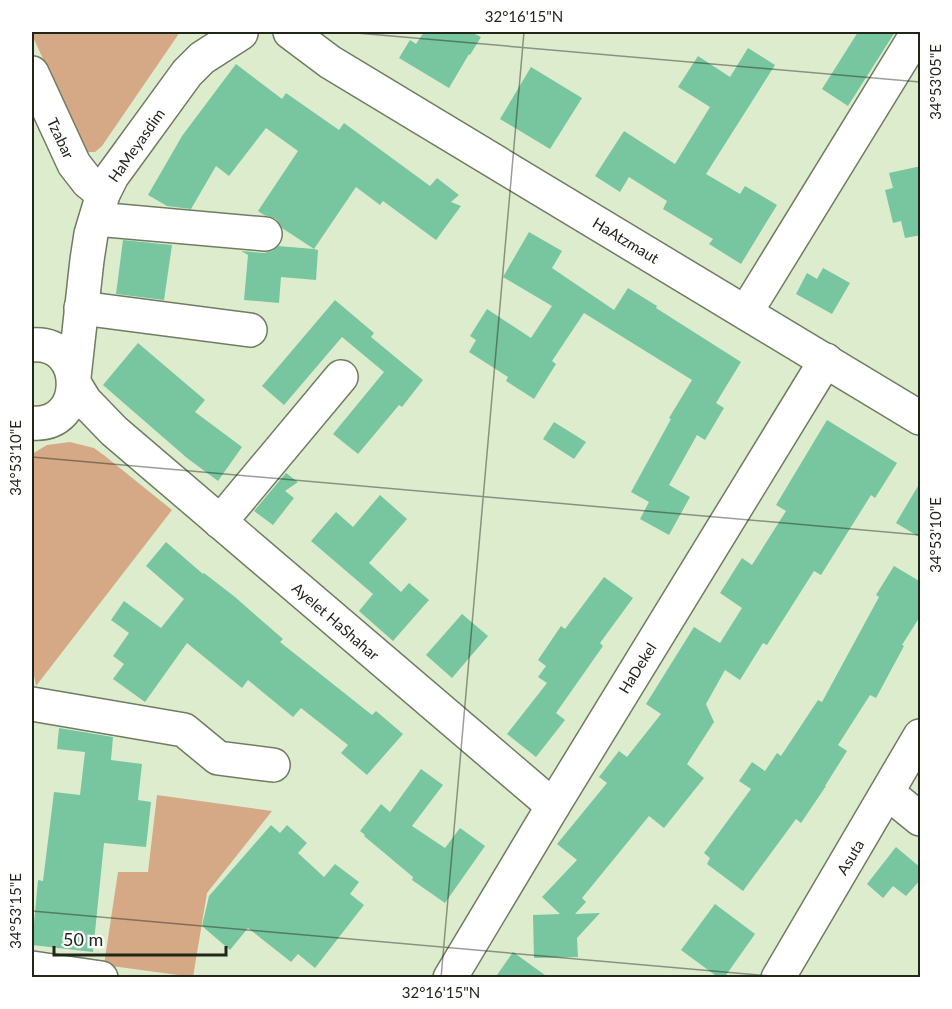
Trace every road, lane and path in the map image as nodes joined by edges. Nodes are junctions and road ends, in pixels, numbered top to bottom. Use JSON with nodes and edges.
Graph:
{"nodes":[{"id":1,"x":199,"y":32,"type":"edge"},
{"id":2,"x":239,"y":32,"type":"edge"},
{"id":3,"x":290,"y":32,"type":"edge"},
{"id":4,"x":918,"y":32,"type":"edge"},
{"id":5,"x":330,"y":62,"type":"junction"},
{"id":6,"x":32,"y":73,"type":"edge"},
{"id":7,"x":187,"y":73,"type":"junction"},
{"id":8,"x":43,"y":129,"type":"edge"},
{"id":9,"x":99,"y":206,"type":"junction"},
{"id":10,"x":265,"y":234,"type":"dead end"},
{"id":11,"x":81,"y":300,"type":"junction"},
{"id":12,"x":746,"y":312,"type":"junction"},
{"id":13,"x":250,"y":330,"type":"dead end"},
{"id":14,"x":35,"y":345,"type":"edge"},
{"id":15,"x":826,"y":360,"type":"junction"},
{"id":16,"x":342,"y":377,"type":"dead end"},
{"id":17,"x":74,"y":380,"type":"junction"},
{"id":18,"x":921,"y":418,"type":"edge"},
{"id":19,"x":38,"y":424,"type":"edge"},
{"id":20,"x":120,"y":436,"type":"junction"},
{"id":21,"x":220,"y":522,"type":"junction"},
{"id":22,"x":32,"y":704,"type":"edge"},
{"id":23,"x":921,"y":736,"type":"edge"},
{"id":24,"x":273,"y":765,"type":"dead end"},
{"id":25,"x":888,"y":793,"type":"junction"},
{"id":26,"x":553,"y":806,"type":"junction"},
{"id":27,"x":921,"y":819,"type":"edge"},
{"id":28,"x":32,"y":968,"type":"edge"},
{"id":29,"x":101,"y":978,"type":"edge"},
{"id":30,"x":450,"y":978,"type":"edge"},
{"id":31,"x":778,"y":978,"type":"edge"}],
"edges":[{"from":1,"to":7,"type":"street","name":"HaMeyasdim"},
{"from":2,"to":5,"type":"street","name":"HaAtzmaut"},
{"from":2,"to":7,"type":"street","name":"HaMeyasdim"},
{"from":3,"to":5,"type":"street","name":"HaAtzmaut"},
{"from":4,"to":12,"type":"street"},
{"from":5,"to":12,"type":"street","name":"HaAtzmaut"},
{"from":6,"to":8,"type":"street","name":"Tzabar"},
{"from":7,"to":9,"type":"street","name":"HaMeyasdim"},
{"from":8,"to":9,"type":"street","name":"Tzabar"},
{"from":9,"to":10,"type":"street"},
{"from":9,"to":11,"type":"street","name":"HaMeyasdim"},
{"from":11,"to":13,"type":"street"},
{"from":11,"to":14,"type":"street","name":"HaMeyasdim"},
{"from":11,"to":17,"type":"street","name":"HaMeyasdim"},
{"from":12,"to":15,"type":"street","name":"HaAtzmaut"},
{"from":14,"to":17,"type":"street","name":"Ayelet HaShahar"},
{"from":15,"to":18,"type":"street","name":"HaAtzmaut"},
{"from":15,"to":26,"type":"street","name":"HaDekel"},
{"from":16,"to":21,"type":"street"},
{"from":17,"to":19,"type":"street","name":"HaMeyasdim"},
{"from":17,"to":20,"type":"street","name":"Ayelet HaShahar"},
{"from":19,"to":20,"type":"street","name":"Ayelet HaShahar"},
{"from":20,"to":21,"type":"street","name":"Ayelet HaShahar"},
{"from":21,"to":26,"type":"street","name":"Ayelet HaShahar"},
{"from":22,"to":24,"type":"street"},
{"from":23,"to":25,"type":"street","name":"Asuta"},
{"from":25,"to":27,"type":"street"},
{"from":25,"to":31,"type":"street","name":"Asuta"},
{"from":26,"to":30,"type":"street","name":"HaDekel"},
{"from":28,"to":29,"type":"street"}]}
